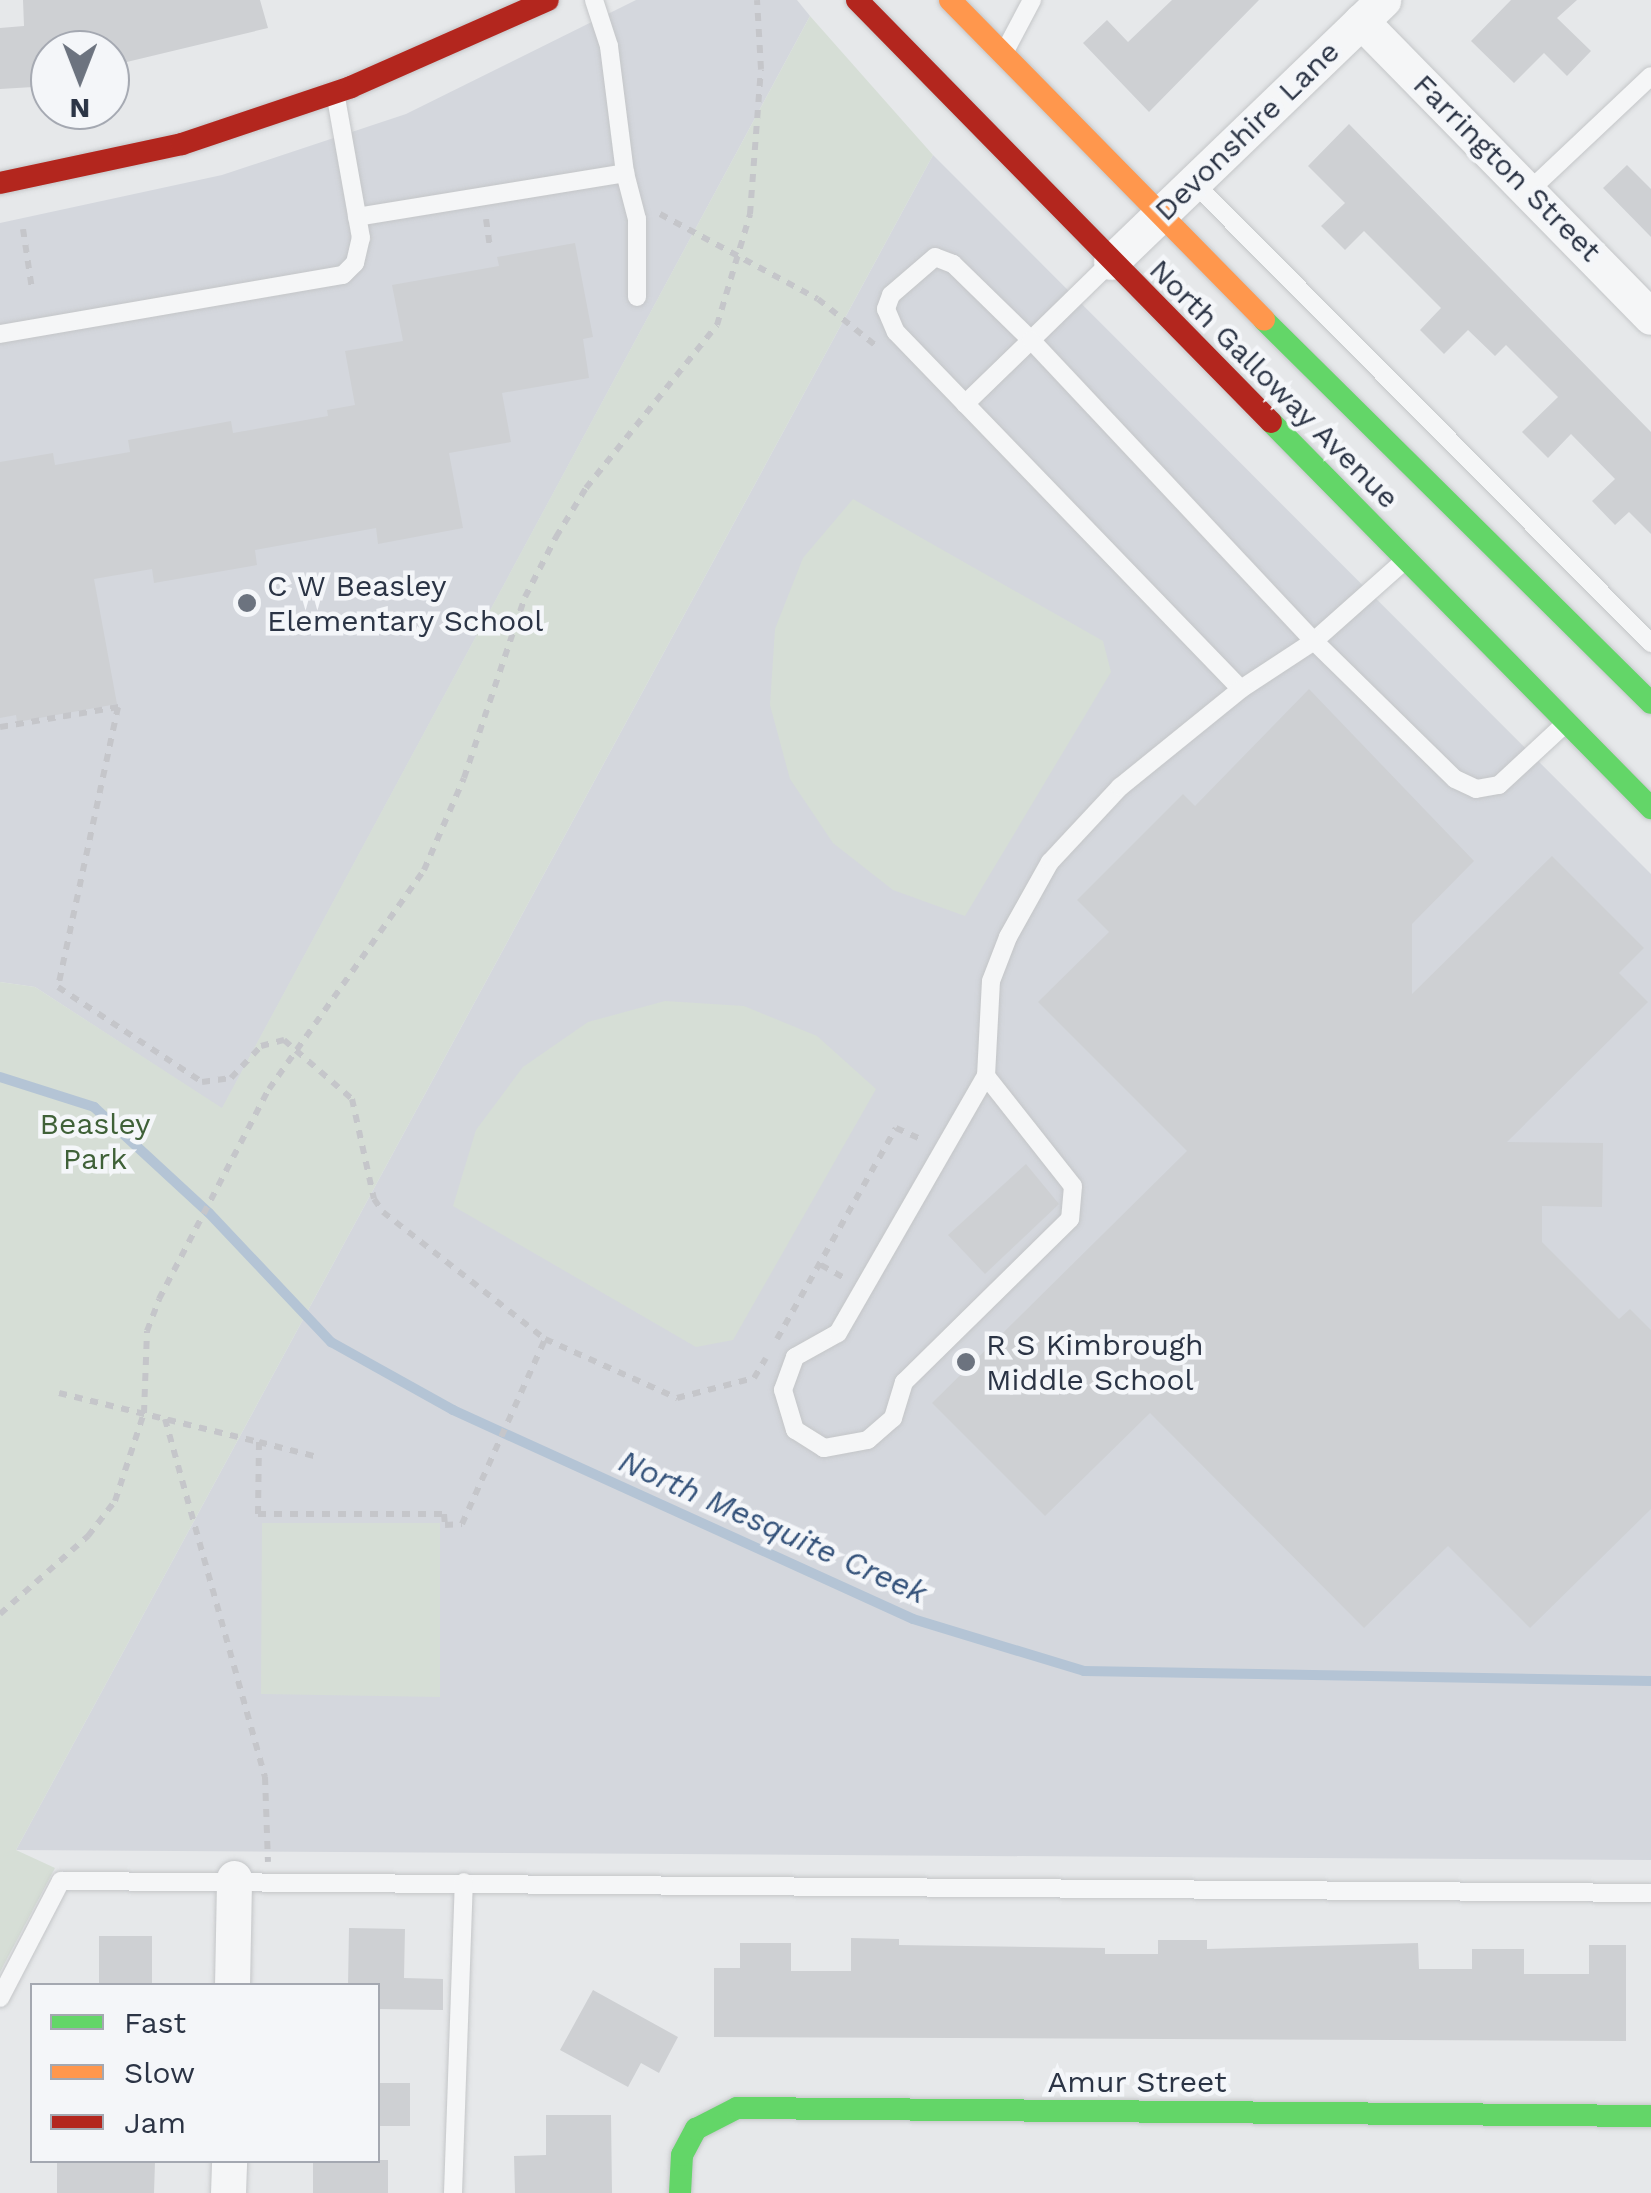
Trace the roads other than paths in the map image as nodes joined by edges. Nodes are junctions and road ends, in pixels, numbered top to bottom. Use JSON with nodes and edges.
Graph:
{"nodes":[{"id":1,"x":548,"y":0,"type":"edge"},
{"id":2,"x":594,"y":0,"type":"edge"},
{"id":3,"x":856,"y":0,"type":"edge"},
{"id":4,"x":950,"y":0,"type":"edge"},
{"id":5,"x":1032,"y":0,"type":"edge"},
{"id":6,"x":1372,"y":10,"type":"edge"},
{"id":7,"x":1004,"y":52,"type":"junction"},
{"id":8,"x":1651,"y":76,"type":"edge"},
{"id":9,"x":335,"y":93,"type":"junction"},
{"id":10,"x":625,"y":173,"type":"junction"},
{"id":11,"x":1194,"y":182,"type":"junction"},
{"id":12,"x":0,"y":183,"type":"edge"},
{"id":13,"x":1530,"y":190,"type":"junction"},
{"id":14,"x":1158,"y":216,"type":"junction"},
{"id":15,"x":357,"y":217,"type":"junction"},
{"id":16,"x":1111,"y":262,"type":"junction"},
{"id":17,"x":637,"y":297,"type":"dead end"},
{"id":18,"x":1651,"y":316,"type":"edge"},
{"id":19,"x":0,"y":334,"type":"edge"},
{"id":20,"x":1031,"y":340,"type":"junction"},
{"id":21,"x":965,"y":404,"type":"junction"},
{"id":22,"x":1460,"y":511,"type":"junction"},
{"id":23,"x":1419,"y":548,"type":"junction"},
{"id":24,"x":1314,"y":641,"type":"junction"},
{"id":25,"x":1651,"y":643,"type":"edge"},
{"id":26,"x":1241,"y":690,"type":"junction"},
{"id":27,"x":1651,"y":703,"type":"edge"},
{"id":28,"x":1566,"y":722,"type":"junction"},
{"id":29,"x":1651,"y":808,"type":"edge"},
{"id":30,"x":986,"y":1076,"type":"junction"},
{"id":31,"x":251,"y":1878,"type":"junction"},
{"id":32,"x":464,"y":1882,"type":"junction"},
{"id":33,"x":1651,"y":1892,"type":"edge"},
{"id":34,"x":233,"y":1983,"type":"edge"},
{"id":35,"x":0,"y":1998,"type":"edge"},
{"id":36,"x":1651,"y":2116,"type":"edge"},
{"id":37,"x":228,"y":2163,"type":"edge"},
{"id":38,"x":228,"y":2193,"type":"edge"},
{"id":39,"x":453,"y":2193,"type":"edge"},
{"id":40,"x":680,"y":2193,"type":"edge"}],
"edges":[{"from":1,"to":9,"type":"main road"},
{"from":2,"to":10,"type":"lane"},
{"from":3,"to":16,"type":"main road","name":"North Galloway Avenue"},
{"from":4,"to":7,"type":"main road","name":"North Galloway Avenue"},
{"from":5,"to":7,"type":"lane"},
{"from":6,"to":11,"type":"street","name":"Devonshire Lane"},
{"from":6,"to":13,"type":"street","name":"Farrington Street"},
{"from":7,"to":14,"type":"main road","name":"North Galloway Avenue"},
{"from":8,"to":13,"type":"lane"},
{"from":9,"to":12,"type":"main road"},
{"from":9,"to":15,"type":"lane"},
{"from":10,"to":15,"type":"lane"},
{"from":10,"to":17,"type":"lane"},
{"from":11,"to":14,"type":"street","name":"Devonshire Lane"},
{"from":11,"to":25,"type":"lane"},
{"from":13,"to":18,"type":"street","name":"Farrington Street"},
{"from":14,"to":16,"type":"street","name":"Devonshire Lane"},
{"from":14,"to":22,"type":"main road","name":"North Galloway Avenue"},
{"from":15,"to":19,"type":"lane"},
{"from":16,"to":20,"type":"lane"},
{"from":16,"to":23,"type":"main road","name":"North Galloway Avenue"},
{"from":20,"to":21,"type":"lane"},
{"from":20,"to":21,"type":"lane"},
{"from":20,"to":24,"type":"lane"},
{"from":21,"to":26,"type":"lane"},
{"from":22,"to":23,"type":"main road"},
{"from":22,"to":27,"type":"main road","name":"North Galloway Avenue"},
{"from":23,"to":24,"type":"lane"},
{"from":23,"to":28,"type":"main road","name":"North Galloway Avenue"},
{"from":24,"to":26,"type":"lane"},
{"from":24,"to":28,"type":"lane"},
{"from":26,"to":30,"type":"lane"},
{"from":28,"to":29,"type":"main road","name":"North Galloway Avenue"},
{"from":30,"to":30,"type":"lane"},
{"from":31,"to":32,"type":"lane"},
{"from":31,"to":34,"type":"street"},
{"from":31,"to":35,"type":"lane"},
{"from":32,"to":33,"type":"lane"},
{"from":32,"to":39,"type":"lane"},
{"from":36,"to":40,"type":"main road","name":"Amur Street"},
{"from":37,"to":38,"type":"street"}]}
